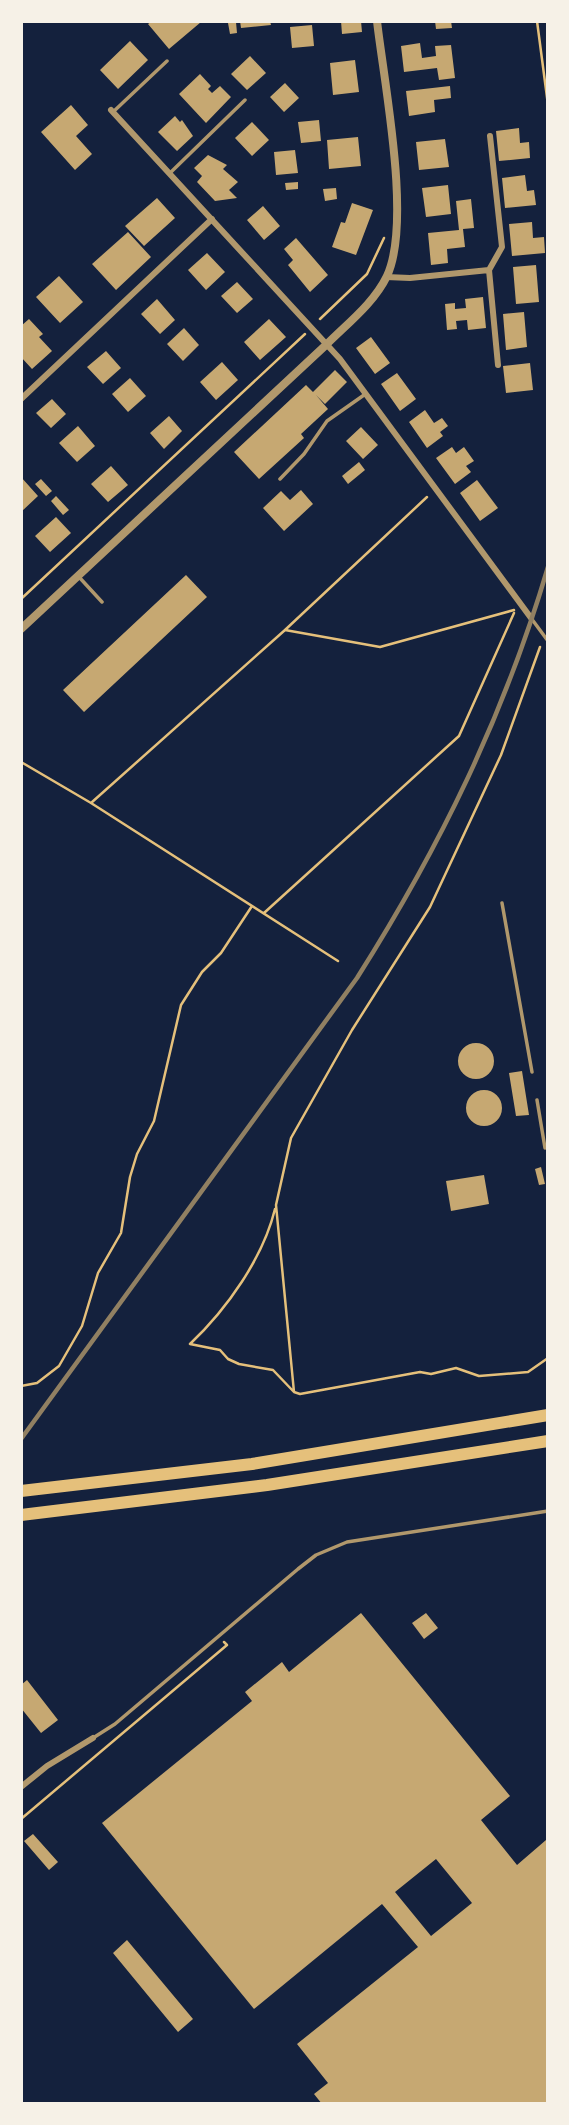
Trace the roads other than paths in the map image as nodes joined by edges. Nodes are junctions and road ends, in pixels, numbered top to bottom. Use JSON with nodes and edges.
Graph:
{"nodes":[{"id":1,"x":377,"y":21,"type":"edge"},
{"id":2,"x":167,"y":61,"type":"dead end"},
{"id":3,"x":246,"y":100,"type":"dead end"},
{"id":4,"x":112,"y":111,"type":"joint"},
{"id":5,"x":490,"y":136,"type":"dead end"},
{"id":6,"x":170,"y":173,"type":"junction"},
{"id":7,"x":212,"y":219,"type":"junction"},
{"id":8,"x":489,"y":270,"type":"junction"},
{"id":9,"x":386,"y":277,"type":"junction"},
{"id":10,"x":327,"y":344,"type":"junction"},
{"id":11,"x":498,"y":365,"type":"dead end"},
{"id":12,"x":366,"y":393,"type":"junction"},
{"id":13,"x":21,"y":399,"type":"edge"},
{"id":14,"x":280,"y":479,"type":"dead end"},
{"id":15,"x":78,"y":576,"type":"junction"},
{"id":16,"x":102,"y":602,"type":"dead end"},
{"id":17,"x":531,"y":618,"type":"joint"},
{"id":18,"x":21,"y":629,"type":"edge"},
{"id":19,"x":548,"y":641,"type":"edge"},
{"id":20,"x":502,"y":903,"type":"dead end"},
{"id":21,"x":532,"y":1072,"type":"dead end"},
{"id":22,"x":537,"y":1100,"type":"dead end"},
{"id":23,"x":545,"y":1148,"type":"dead end"},
{"id":24,"x":548,"y":1415,"type":"edge"},
{"id":25,"x":548,"y":1441,"type":"edge"},
{"id":26,"x":21,"y":1491,"type":"edge"},
{"id":27,"x":548,"y":1511,"type":"edge"},
{"id":28,"x":21,"y":1515,"type":"edge"},
{"id":29,"x":93,"y":1738,"type":"joint"},
{"id":30,"x":21,"y":1787,"type":"edge"}],
"edges":[{"from":1,"to":9,"type":"street"},
{"from":2,"to":4,"type":"lane"},
{"from":3,"to":6,"type":"lane"},
{"from":4,"to":6,"type":"street"},
{"from":5,"to":8,"type":"street"},
{"from":6,"to":7,"type":"street"},
{"from":7,"to":10,"type":"street"},
{"from":7,"to":13,"type":"street"},
{"from":8,"to":9,"type":"street"},
{"from":8,"to":11,"type":"street"},
{"from":9,"to":10,"type":"street"},
{"from":10,"to":12,"type":"street"},
{"from":10,"to":15,"type":"street"},
{"from":12,"to":14,"type":"lane"},
{"from":12,"to":17,"type":"street"},
{"from":15,"to":16,"type":"lane"},
{"from":15,"to":18,"type":"street"},
{"from":17,"to":19,"type":"lane"},
{"from":20,"to":21,"type":"lane"},
{"from":22,"to":23,"type":"lane"},
{"from":24,"to":26,"type":"highway"},
{"from":25,"to":28,"type":"highway"},
{"from":27,"to":29,"type":"lane"},
{"from":29,"to":30,"type":"street"}]}
